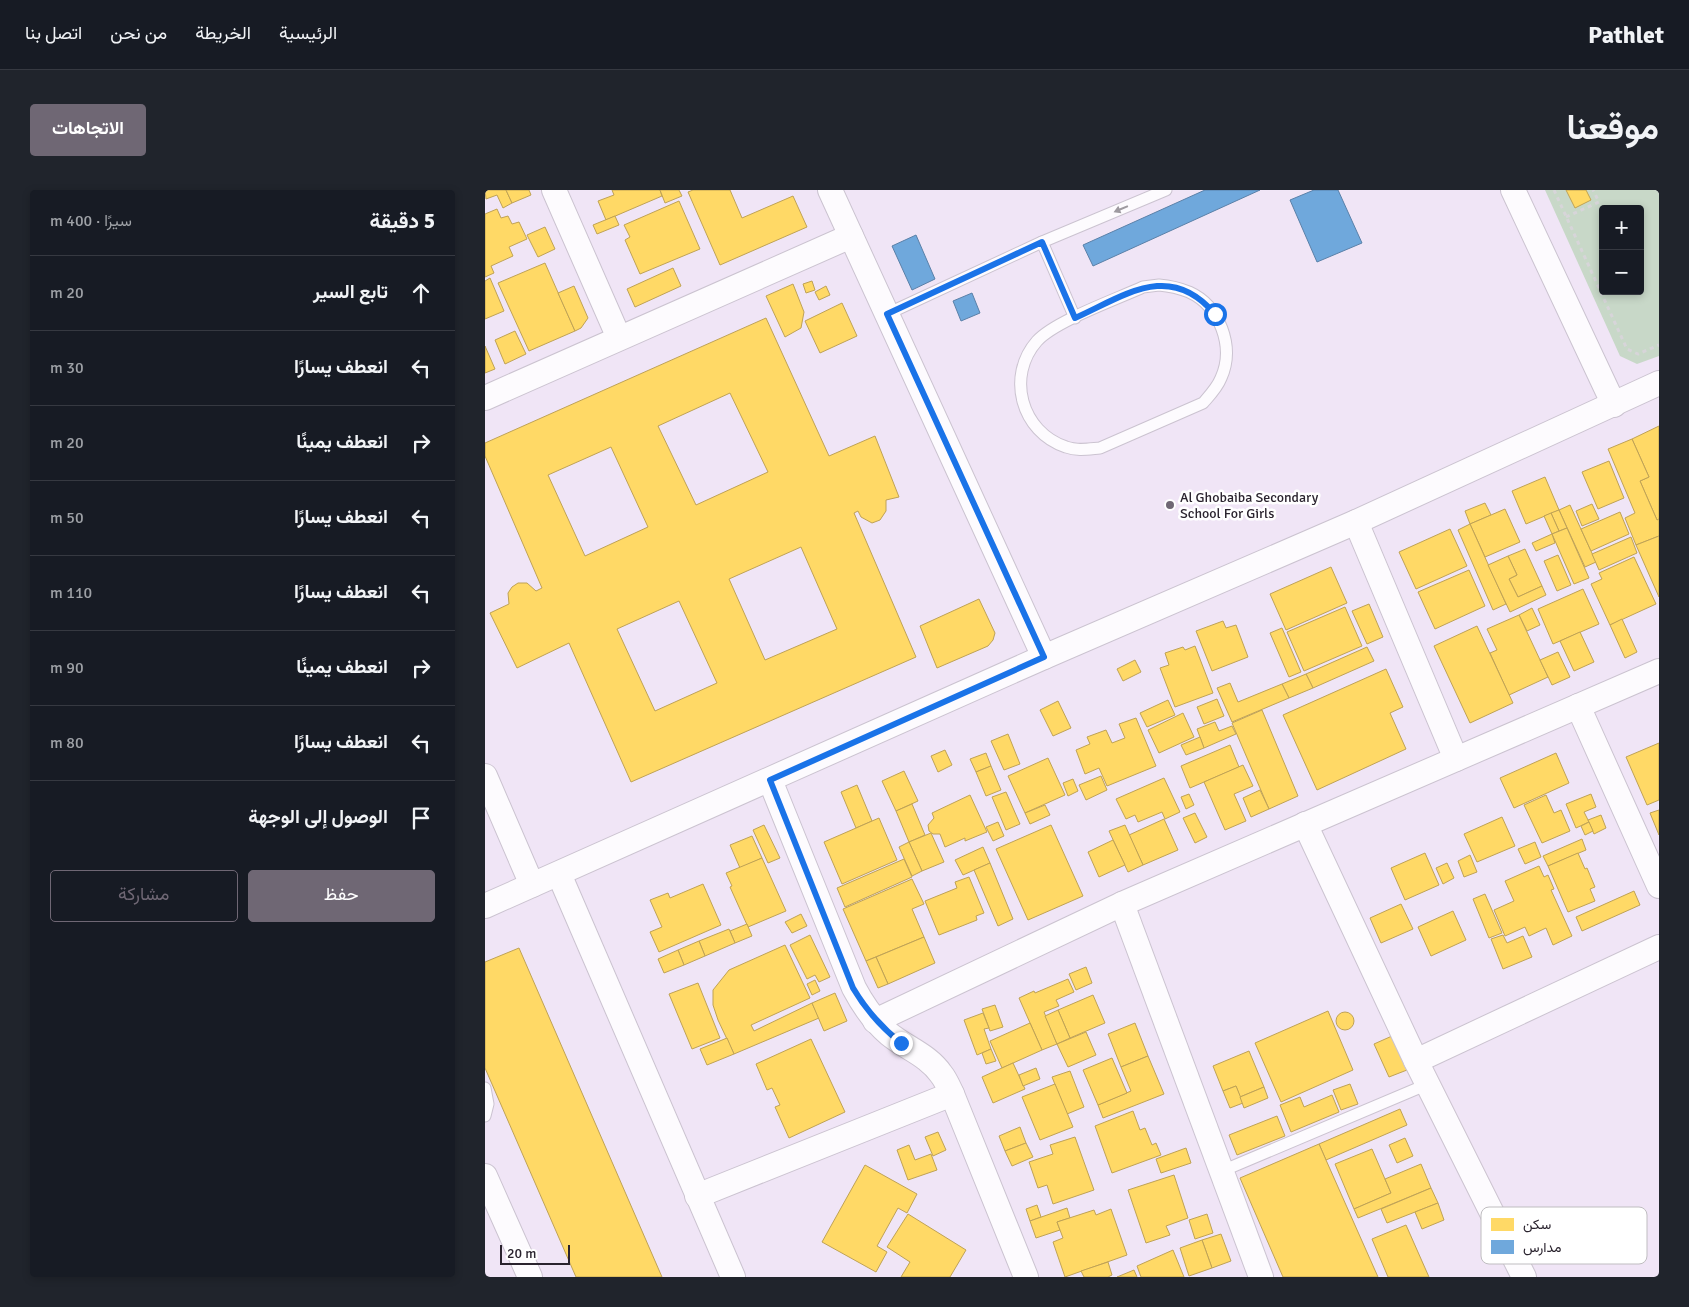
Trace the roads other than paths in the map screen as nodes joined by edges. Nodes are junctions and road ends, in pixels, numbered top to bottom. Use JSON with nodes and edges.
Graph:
{"nodes":[{"id":1,"x":554,"y":190,"type":"edge"},
{"id":2,"x":829,"y":190,"type":"edge"},
{"id":3,"x":1166,"y":190,"type":"edge"},
{"id":4,"x":1513,"y":190,"type":"edge"},
{"id":5,"x":851,"y":236,"type":"junction"},
{"id":6,"x":1042,"y":242,"type":"junction"},
{"id":7,"x":887,"y":314,"type":"junction"},
{"id":8,"x":1075,"y":318,"type":"junction"},
{"id":9,"x":619,"y":338,"type":"junction"},
{"id":10,"x":1659,"y":384,"type":"edge"},
{"id":11,"x":485,"y":398,"type":"edge"},
{"id":12,"x":1614,"y":405,"type":"junction"},
{"id":13,"x":1356,"y":522,"type":"junction"},
{"id":14,"x":1044,"y":657,"type":"junction"},
{"id":15,"x":1659,"y":671,"type":"edge"},
{"id":16,"x":1578,"y":706,"type":"junction"},
{"id":17,"x":1455,"y":759,"type":"junction"},
{"id":18,"x":485,"y":776,"type":"edge"},
{"id":19,"x":770,"y":780,"type":"junction"},
{"id":20,"x":1305,"y":824,"type":"junction"},
{"id":21,"x":559,"y":874,"type":"junction"},
{"id":22,"x":532,"y":885,"type":"junction"},
{"id":23,"x":1659,"y":886,"type":"edge"},
{"id":24,"x":1122,"y":904,"type":"junction"},
{"id":25,"x":485,"y":906,"type":"edge"},
{"id":26,"x":1659,"y":947,"type":"edge"},
{"id":27,"x":875,"y":1020,"type":"junction"},
{"id":28,"x":1416,"y":1061,"type":"junction"},
{"id":29,"x":1428,"y":1084,"type":"junction"},
{"id":30,"x":485,"y":1088,"type":"edge"},
{"id":31,"x":952,"y":1094,"type":"junction"},
{"id":32,"x":485,"y":1116,"type":"edge"},
{"id":33,"x":1222,"y":1171,"type":"junction"},
{"id":34,"x":485,"y":1176,"type":"edge"},
{"id":35,"x":697,"y":1196,"type":"junction"},
{"id":36,"x":1489,"y":1207,"type":"edge"},
{"id":37,"x":1518,"y":1264,"type":"edge"},
{"id":38,"x":531,"y":1277,"type":"edge"},
{"id":39,"x":733,"y":1277,"type":"edge"},
{"id":40,"x":1026,"y":1277,"type":"edge"},
{"id":41,"x":1261,"y":1277,"type":"edge"},
{"id":42,"x":1524,"y":1277,"type":"edge"}],
"edges":[{"from":1,"to":9,"type":"street"},
{"from":2,"to":5,"type":"street"},
{"from":3,"to":6,"type":"lane","one_way":true},
{"from":4,"to":12,"type":"street"},
{"from":5,"to":7,"type":"street"},
{"from":5,"to":9,"type":"street"},
{"from":6,"to":7,"type":"lane"},
{"from":6,"to":8,"type":"lane"},
{"from":7,"to":14,"type":"street"},
{"from":8,"to":8,"type":"lane"},
{"from":9,"to":11,"type":"street"},
{"from":10,"to":12,"type":"street"},
{"from":12,"to":13,"type":"street"},
{"from":13,"to":14,"type":"street"},
{"from":13,"to":17,"type":"street"},
{"from":14,"to":19,"type":"street"},
{"from":15,"to":16,"type":"street"},
{"from":16,"to":17,"type":"street"},
{"from":16,"to":23,"type":"street"},
{"from":17,"to":20,"type":"street"},
{"from":18,"to":22,"type":"street"},
{"from":19,"to":21,"type":"street"},
{"from":19,"to":27,"type":"street"},
{"from":20,"to":24,"type":"street"},
{"from":20,"to":28,"type":"street"},
{"from":21,"to":22,"type":"street"},
{"from":21,"to":35,"type":"street"},
{"from":22,"to":25,"type":"street"},
{"from":24,"to":27,"type":"street"},
{"from":24,"to":33,"type":"street"},
{"from":26,"to":28,"type":"street"},
{"from":27,"to":31,"type":"street"},
{"from":28,"to":29,"type":"street"},
{"from":29,"to":33,"type":"lane"},
{"from":29,"to":36,"type":"street"},
{"from":30,"to":32,"type":"lane"},
{"from":31,"to":35,"type":"street"},
{"from":31,"to":40,"type":"street"},
{"from":33,"to":41,"type":"street"},
{"from":34,"to":38,"type":"street"},
{"from":35,"to":39,"type":"street"},
{"from":37,"to":42,"type":"street"}]}
